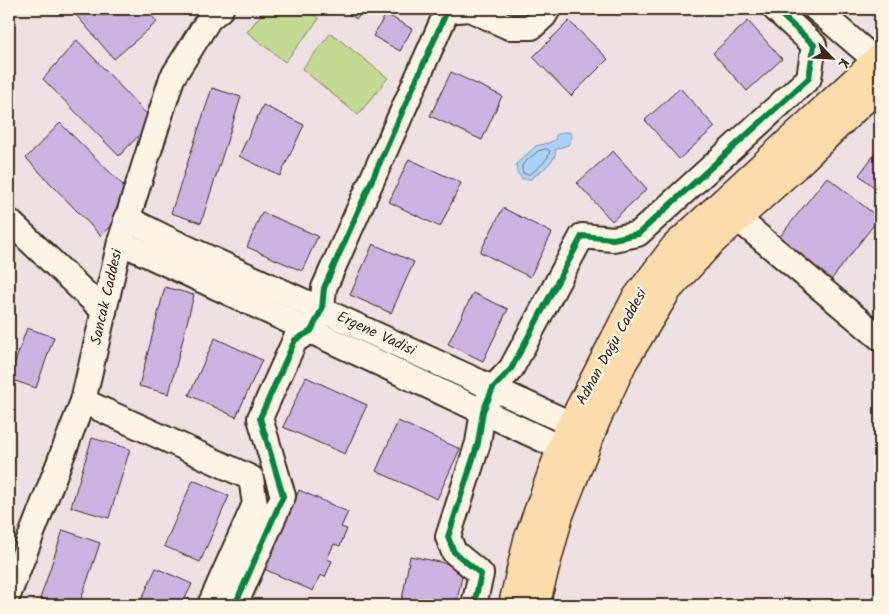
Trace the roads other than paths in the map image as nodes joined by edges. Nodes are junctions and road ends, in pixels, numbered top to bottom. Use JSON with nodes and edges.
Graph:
{"nodes":[{"id":1,"x":220,"y":9,"type":"edge"},
{"id":2,"x":469,"y":9,"type":"edge"},
{"id":3,"x":548,"y":9,"type":"edge"},
{"id":4,"x":775,"y":9,"type":"edge"},
{"id":5,"x":816,"y":9,"type":"edge"},
{"id":6,"x":879,"y":67,"type":"edge"},
{"id":7,"x":126,"y":218,"type":"junction"},
{"id":8,"x":737,"y":218,"type":"junction"},
{"id":9,"x":9,"y":221,"type":"edge"},
{"id":10,"x":120,"y":242,"type":"junction"},
{"id":11,"x":316,"y":299,"type":"junction"},
{"id":12,"x":104,"y":310,"type":"junction"},
{"id":13,"x":300,"y":331,"type":"junction"},
{"id":14,"x":880,"y":338,"type":"edge"},
{"id":15,"x":502,"y":392,"type":"junction"},
{"id":16,"x":83,"y":401,"type":"junction"},
{"id":17,"x":492,"y":415,"type":"junction"},
{"id":18,"x":566,"y":436,"type":"junction"},
{"id":19,"x":9,"y":593,"type":"edge"},
{"id":20,"x":210,"y":605,"type":"edge"},
{"id":21,"x":235,"y":605,"type":"edge"},
{"id":22,"x":474,"y":605,"type":"edge"},
{"id":23,"x":513,"y":605,"type":"edge"},
{"id":24,"x":535,"y":605,"type":"edge"}],
"edges":[{"from":1,"to":7,"type":"street","name":"Sancak Caddesi"},
{"from":2,"to":3,"type":"street"},
{"from":2,"to":11,"type":"street"},
{"from":4,"to":15,"type":"street"},
{"from":5,"to":6,"type":"street"},
{"from":6,"to":8,"type":"main road","name":"Adnan Doğu Caddesi"},
{"from":6,"to":18,"type":"main road","name":"Adnan Doğu Caddesi"},
{"from":7,"to":10,"type":"street","name":"Sancak Caddesi"},
{"from":7,"to":11,"type":"street","name":"Ergene Vadisi"},
{"from":8,"to":14,"type":"street"},
{"from":8,"to":24,"type":"main road","name":"Adnan Doğu Caddesi"},
{"from":9,"to":12,"type":"street"},
{"from":10,"to":12,"type":"street","name":"Sancak Caddesi"},
{"from":10,"to":13,"type":"street","name":"Ergene Vadisi"},
{"from":11,"to":13,"type":"street"},
{"from":11,"to":15,"type":"street","name":"Ergene Vadisi"},
{"from":12,"to":16,"type":"street","name":"Sancak Caddesi"},
{"from":13,"to":17,"type":"street","name":"Ergene Vadisi"},
{"from":13,"to":21,"type":"street"},
{"from":15,"to":17,"type":"street"},
{"from":15,"to":18,"type":"street","name":"Ergene Vadisi"},
{"from":16,"to":19,"type":"street","name":"Sancak Caddesi"},
{"from":16,"to":20,"type":"street"},
{"from":17,"to":18,"type":"street","name":"Ergene Vadisi"},
{"from":17,"to":22,"type":"street"},
{"from":18,"to":23,"type":"main road","name":"Adnan Doğu Caddesi"}]}
